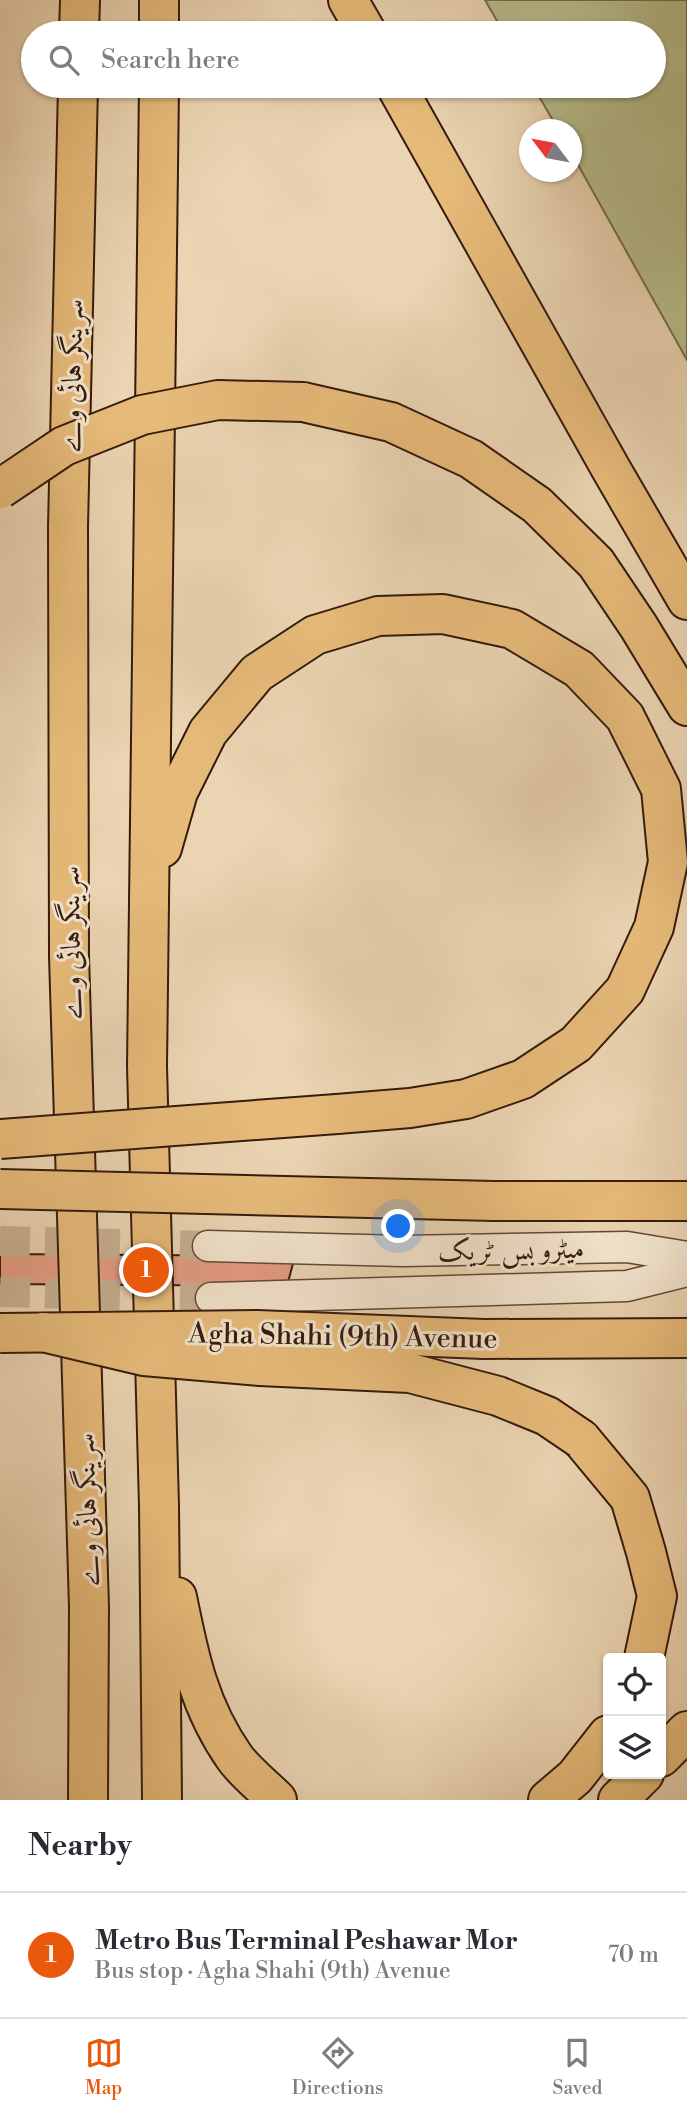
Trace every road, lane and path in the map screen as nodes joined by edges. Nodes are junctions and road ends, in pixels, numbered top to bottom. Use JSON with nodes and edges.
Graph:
{"nodes":[{"id":1,"x":80,"y":0,"type":"edge"},
{"id":2,"x":159,"y":0,"type":"edge"},
{"id":3,"x":348,"y":0,"type":"edge"},
{"id":4,"x":79,"y":21,"type":"edge"},
{"id":5,"x":159,"y":21,"type":"edge"},
{"id":6,"x":360,"y":21,"type":"edge"},
{"id":7,"x":78,"y":98,"type":"edge"},
{"id":8,"x":159,"y":98,"type":"edge"},
{"id":9,"x":403,"y":98,"type":"edge"},
{"id":10,"x":0,"y":489,"type":"edge"},
{"id":11,"x":687,"y":600,"type":"edge"},
{"id":12,"x":687,"y":706,"type":"edge"},
{"id":13,"x":148,"y":926,"type":"junction"},
{"id":14,"x":0,"y":1139,"type":"edge"},
{"id":15,"x":0,"y":1189,"type":"edge"},
{"id":16,"x":687,"y":1201,"type":"edge"},
{"id":17,"x":208,"y":1246,"type":"tunnel mouth"},
{"id":18,"x":687,"y":1258,"type":"edge"},
{"id":19,"x":687,"y":1270,"type":"edge"},
{"id":20,"x":211,"y":1298,"type":"tunnel mouth"},
{"id":21,"x":43,"y":1332,"type":"junction"},
{"id":22,"x":0,"y":1333,"type":"edge"},
{"id":23,"x":687,"y":1338,"type":"edge"},
{"id":24,"x":159,"y":1506,"type":"junction"},
{"id":25,"x":645,"y":1653,"type":"edge"},
{"id":26,"x":687,"y":1731,"type":"edge"},
{"id":27,"x":603,"y":1741,"type":"edge"},
{"id":28,"x":666,"y":1752,"type":"edge"},
{"id":29,"x":639,"y":1779,"type":"edge"},
{"id":30,"x":88,"y":1800,"type":"edge"},
{"id":31,"x":162,"y":1800,"type":"edge"},
{"id":32,"x":277,"y":1800,"type":"edge"},
{"id":33,"x":548,"y":1800,"type":"edge"},
{"id":34,"x":618,"y":1800,"type":"edge"}],
"edges":[{"from":1,"to":4,"type":"main road"},
{"from":2,"to":5,"type":"main road"},
{"from":3,"to":6,"type":"main road"},
{"from":7,"to":30,"type":"main road","name":"سرینگر ہائی وے"},
{"from":8,"to":13,"type":"main road"},
{"from":9,"to":11,"type":"main road"},
{"from":10,"to":12,"type":"main road","bridge":true},
{"from":13,"to":14,"type":"main road","bridge":true},
{"from":13,"to":24,"type":"main road"},
{"from":15,"to":16,"type":"main road","bridge":true},
{"from":17,"to":18,"type":"lane","name":"میٹرو بس ٹریک"},
{"from":19,"to":20,"type":"lane","name":"میٹرو بس ٹریک"},
{"from":21,"to":22,"type":"main road","name":"Agha Shahi (9th) Avenue","bridge":true},
{"from":21,"to":23,"type":"main road","name":"Agha Shahi (9th) Avenue","bridge":true},
{"from":21,"to":25,"type":"main road","bridge":true},
{"from":24,"to":31,"type":"main road"},
{"from":24,"to":32,"type":"main road"},
{"from":26,"to":28,"type":"main road"},
{"from":27,"to":33,"type":"main road"},
{"from":29,"to":34,"type":"main road"}]}
